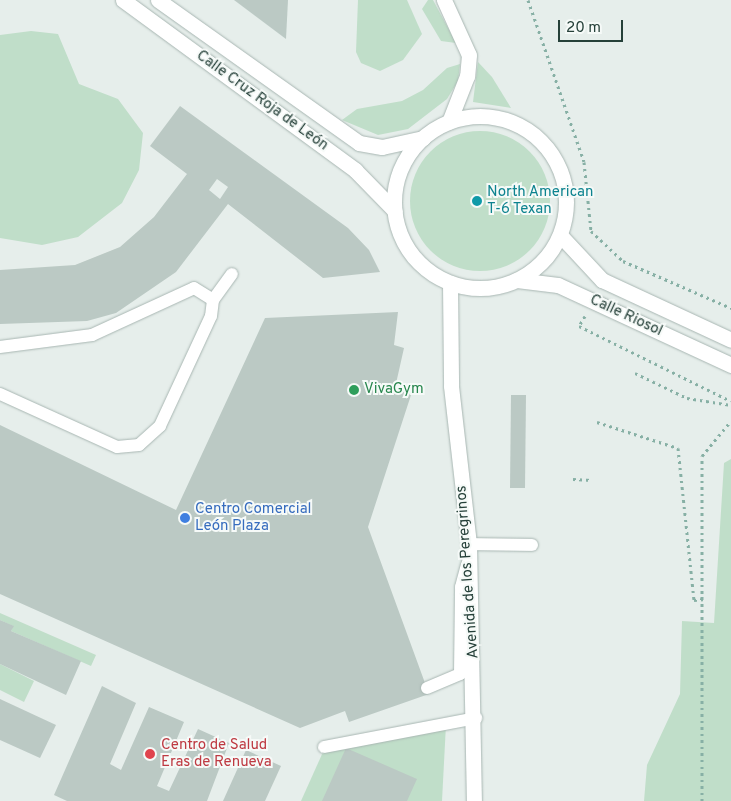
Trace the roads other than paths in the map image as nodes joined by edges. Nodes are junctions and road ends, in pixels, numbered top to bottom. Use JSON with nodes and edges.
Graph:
{"nodes":[{"id":1,"x":123,"y":0,"type":"edge"},
{"id":2,"x":158,"y":0,"type":"edge"},
{"id":3,"x":444,"y":0,"type":"edge"},
{"id":4,"x":449,"y":122,"type":"junction"},
{"id":5,"x":423,"y":138,"type":"junction"},
{"id":6,"x":395,"y":210,"type":"junction"},
{"id":7,"x":560,"y":235,"type":"junction"},
{"id":8,"x":232,"y":274,"type":"dead end"},
{"id":9,"x":517,"y":280,"type":"junction"},
{"id":10,"x":450,"y":283,"type":"junction"},
{"id":11,"x":213,"y":300,"type":"junction"},
{"id":12,"x":731,"y":340,"type":"edge"},
{"id":13,"x":0,"y":347,"type":"edge"},
{"id":14,"x":731,"y":365,"type":"edge"},
{"id":15,"x":0,"y":394,"type":"edge"},
{"id":16,"x":532,"y":545,"type":"dead end"},
{"id":17,"x":469,"y":550,"type":"junction"},
{"id":18,"x":426,"y":688,"type":"dead end"},
{"id":19,"x":476,"y":718,"type":"junction"},
{"id":20,"x":324,"y":747,"type":"dead end"},
{"id":21,"x":474,"y":801,"type":"edge"}],
"edges":[{"from":1,"to":6,"type":"main road","name":"Calle Cruz Roja de León"},
{"from":2,"to":5,"type":"main road","name":"Calle Cruz Roja de León"},
{"from":3,"to":4,"type":"main road"},
{"from":4,"to":5,"type":"main road"},
{"from":4,"to":7,"type":"main road"},
{"from":5,"to":6,"type":"main road"},
{"from":6,"to":10,"type":"main road"},
{"from":7,"to":9,"type":"main road"},
{"from":7,"to":12,"type":"main road","name":"Calle Riosol"},
{"from":8,"to":11,"type":"lane"},
{"from":9,"to":10,"type":"main road"},
{"from":9,"to":14,"type":"main road","name":"Calle Riosol"},
{"from":10,"to":17,"type":"main road","name":"Avenida de los Peregrinos"},
{"from":11,"to":13,"type":"lane"},
{"from":11,"to":15,"type":"lane"},
{"from":16,"to":17,"type":"lane"},
{"from":17,"to":18,"type":"lane"},
{"from":17,"to":19,"type":"main road","name":"Avenida de los Peregrinos"},
{"from":19,"to":20,"type":"lane"},
{"from":19,"to":21,"type":"main road","name":"Avenida de los Peregrinos"}]}
